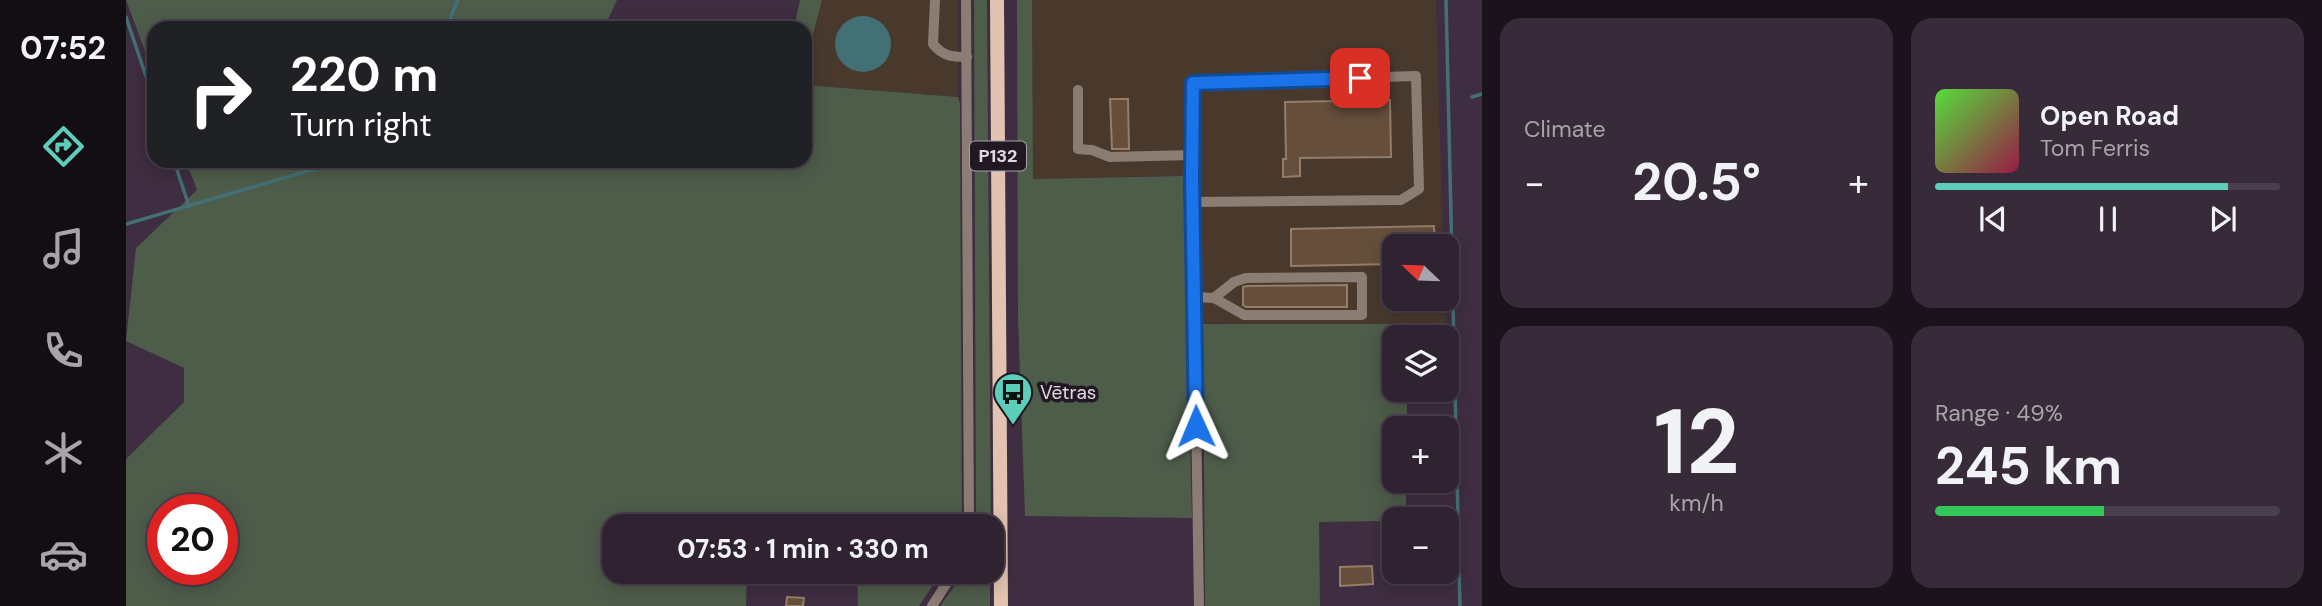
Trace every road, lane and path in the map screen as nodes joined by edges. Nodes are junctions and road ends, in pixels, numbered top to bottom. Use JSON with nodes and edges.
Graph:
{"nodes":[{"id":1,"x":935,"y":0,"type":"edge"},
{"id":2,"x":966,"y":0,"type":"edge"},
{"id":3,"x":997,"y":0,"type":"edge"},
{"id":4,"x":967,"y":58,"type":"junction"},
{"id":5,"x":1078,"y":90,"type":"dead end"},
{"id":6,"x":1192,"y":155,"type":"junction"},
{"id":7,"x":1192,"y":202,"type":"junction"},
{"id":8,"x":1194,"y":297,"type":"junction"},
{"id":9,"x":1214,"y":298,"type":"junction"},
{"id":10,"x":969,"y":514,"type":"edge"},
{"id":11,"x":946,"y":584,"type":"edge"},
{"id":12,"x":932,"y":606,"type":"edge"},
{"id":13,"x":1001,"y":606,"type":"edge"},
{"id":14,"x":1199,"y":606,"type":"edge"}],
"edges":[{"from":1,"to":4,"type":"lane"},
{"from":2,"to":4,"type":"lane"},
{"from":3,"to":13,"type":"main road","number":"P132"},
{"from":4,"to":10,"type":"lane"},
{"from":5,"to":6,"type":"lane"},
{"from":6,"to":7,"type":"lane"},
{"from":6,"to":7,"type":"lane"},
{"from":7,"to":8,"type":"lane"},
{"from":8,"to":9,"type":"lane"},
{"from":8,"to":14,"type":"lane"},
{"from":9,"to":9,"type":"lane"},
{"from":11,"to":12,"type":"lane"}]}
